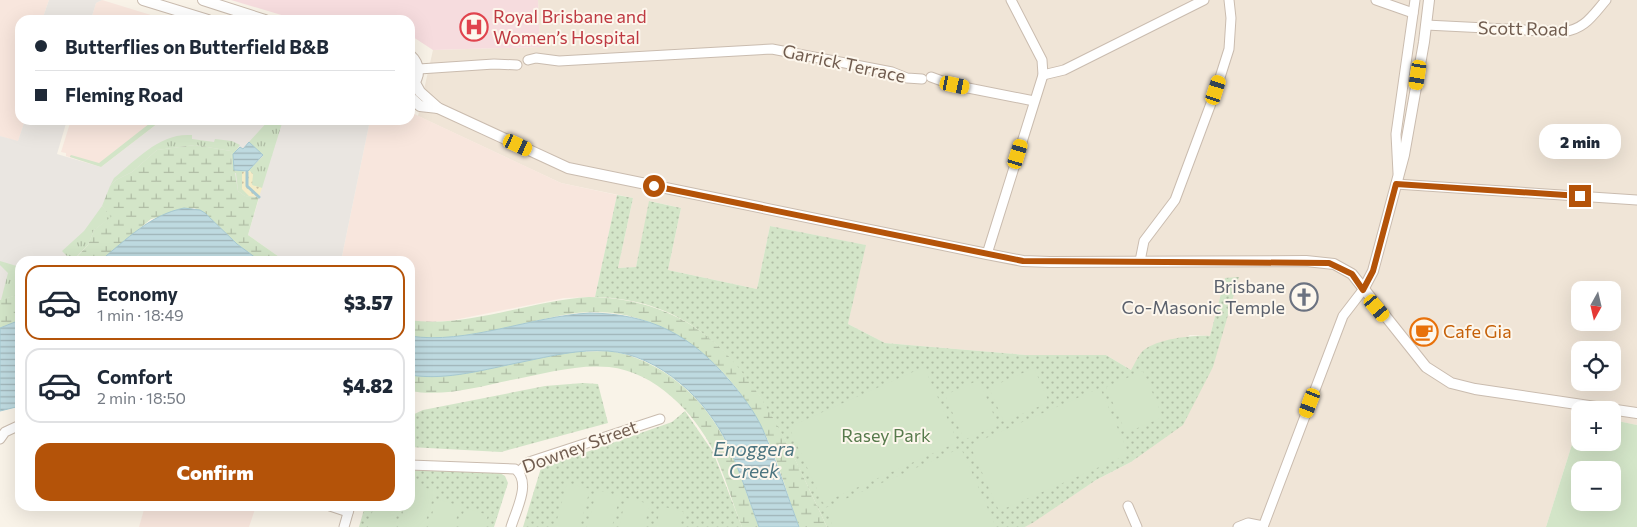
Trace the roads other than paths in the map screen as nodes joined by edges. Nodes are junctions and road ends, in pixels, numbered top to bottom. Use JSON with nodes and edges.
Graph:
{"nodes":[{"id":1,"x":143,"y":0,"type":"edge"},
{"id":2,"x":203,"y":0,"type":"edge"},
{"id":3,"x":1011,"y":0,"type":"edge"},
{"id":4,"x":1204,"y":0,"type":"edge"},
{"id":5,"x":1229,"y":0,"type":"edge"},
{"id":6,"x":1376,"y":0,"type":"edge"},
{"id":7,"x":1415,"y":0,"type":"edge"},
{"id":8,"x":1429,"y":0,"type":"edge"},
{"id":9,"x":1606,"y":0,"type":"edge"},
{"id":10,"x":1414,"y":13,"type":"junction"},
{"id":11,"x":192,"y":15,"type":"edge"},
{"id":12,"x":250,"y":15,"type":"edge"},
{"id":13,"x":1426,"y":25,"type":"junction"},
{"id":14,"x":415,"y":60,"type":"edge"},
{"id":15,"x":528,"y":60,"type":"dead end"},
{"id":16,"x":517,"y":65,"type":"dead end"},
{"id":17,"x":418,"y":69,"type":"junction"},
{"id":18,"x":1043,"y":75,"type":"junction"},
{"id":19,"x":415,"y":77,"type":"edge"},
{"id":20,"x":415,"y":88,"type":"edge"},
{"id":21,"x":415,"y":102,"type":"edge"},
{"id":22,"x":1034,"y":102,"type":"junction"},
{"id":23,"x":438,"y":108,"type":"junction"},
{"id":24,"x":1397,"y":181,"type":"junction"},
{"id":25,"x":1637,"y":200,"type":"edge"},
{"id":26,"x":986,"y":254,"type":"junction"},
{"id":27,"x":1140,"y":261,"type":"junction"},
{"id":28,"x":1363,"y":290,"type":"junction"},
{"id":29,"x":1637,"y":413,"type":"edge"},
{"id":30,"x":660,"y":419,"type":"dead end"},
{"id":31,"x":15,"y":427,"type":"edge"},
{"id":32,"x":0,"y":439,"type":"edge"},
{"id":33,"x":415,"y":465,"type":"edge"},
{"id":34,"x":519,"y":472,"type":"junction"},
{"id":35,"x":1128,"y":506,"type":"dead end"},
{"id":36,"x":348,"y":511,"type":"edge"},
{"id":37,"x":344,"y":527,"type":"edge"},
{"id":38,"x":511,"y":527,"type":"edge"},
{"id":39,"x":1137,"y":527,"type":"edge"},
{"id":40,"x":1238,"y":527,"type":"edge"},
{"id":41,"x":1263,"y":527,"type":"edge"}],
"edges":[{"from":1,"to":11,"type":"street"},
{"from":2,"to":12,"type":"street"},
{"from":3,"to":18,"type":"street"},
{"from":4,"to":18,"type":"street"},
{"from":5,"to":27,"type":"street"},
{"from":6,"to":10,"type":"street"},
{"from":7,"to":10,"type":"street"},
{"from":8,"to":13,"type":"street"},
{"from":9,"to":13,"type":"street","name":"Scott Road"},
{"from":10,"to":24,"type":"street"},
{"from":13,"to":24,"type":"street"},
{"from":14,"to":17,"type":"street"},
{"from":15,"to":22,"type":"street","name":"Garrick Terrace"},
{"from":16,"to":17,"type":"street"},
{"from":17,"to":19,"type":"street"},
{"from":18,"to":22,"type":"street"},
{"from":20,"to":23,"type":"street"},
{"from":21,"to":23,"type":"street"},
{"from":22,"to":26,"type":"street"},
{"from":23,"to":26,"type":"street"},
{"from":24,"to":25,"type":"street"},
{"from":24,"to":28,"type":"street"},
{"from":26,"to":27,"type":"street"},
{"from":27,"to":28,"type":"street"},
{"from":28,"to":29,"type":"street"},
{"from":28,"to":41,"type":"street"},
{"from":30,"to":34,"type":"street","name":"Downey Street"},
{"from":31,"to":32,"type":"street"},
{"from":33,"to":34,"type":"street","name":"Downey Street"},
{"from":34,"to":38,"type":"street"},
{"from":35,"to":39,"type":"street"},
{"from":36,"to":37,"type":"street"},
{"from":40,"to":41,"type":"street"}]}
